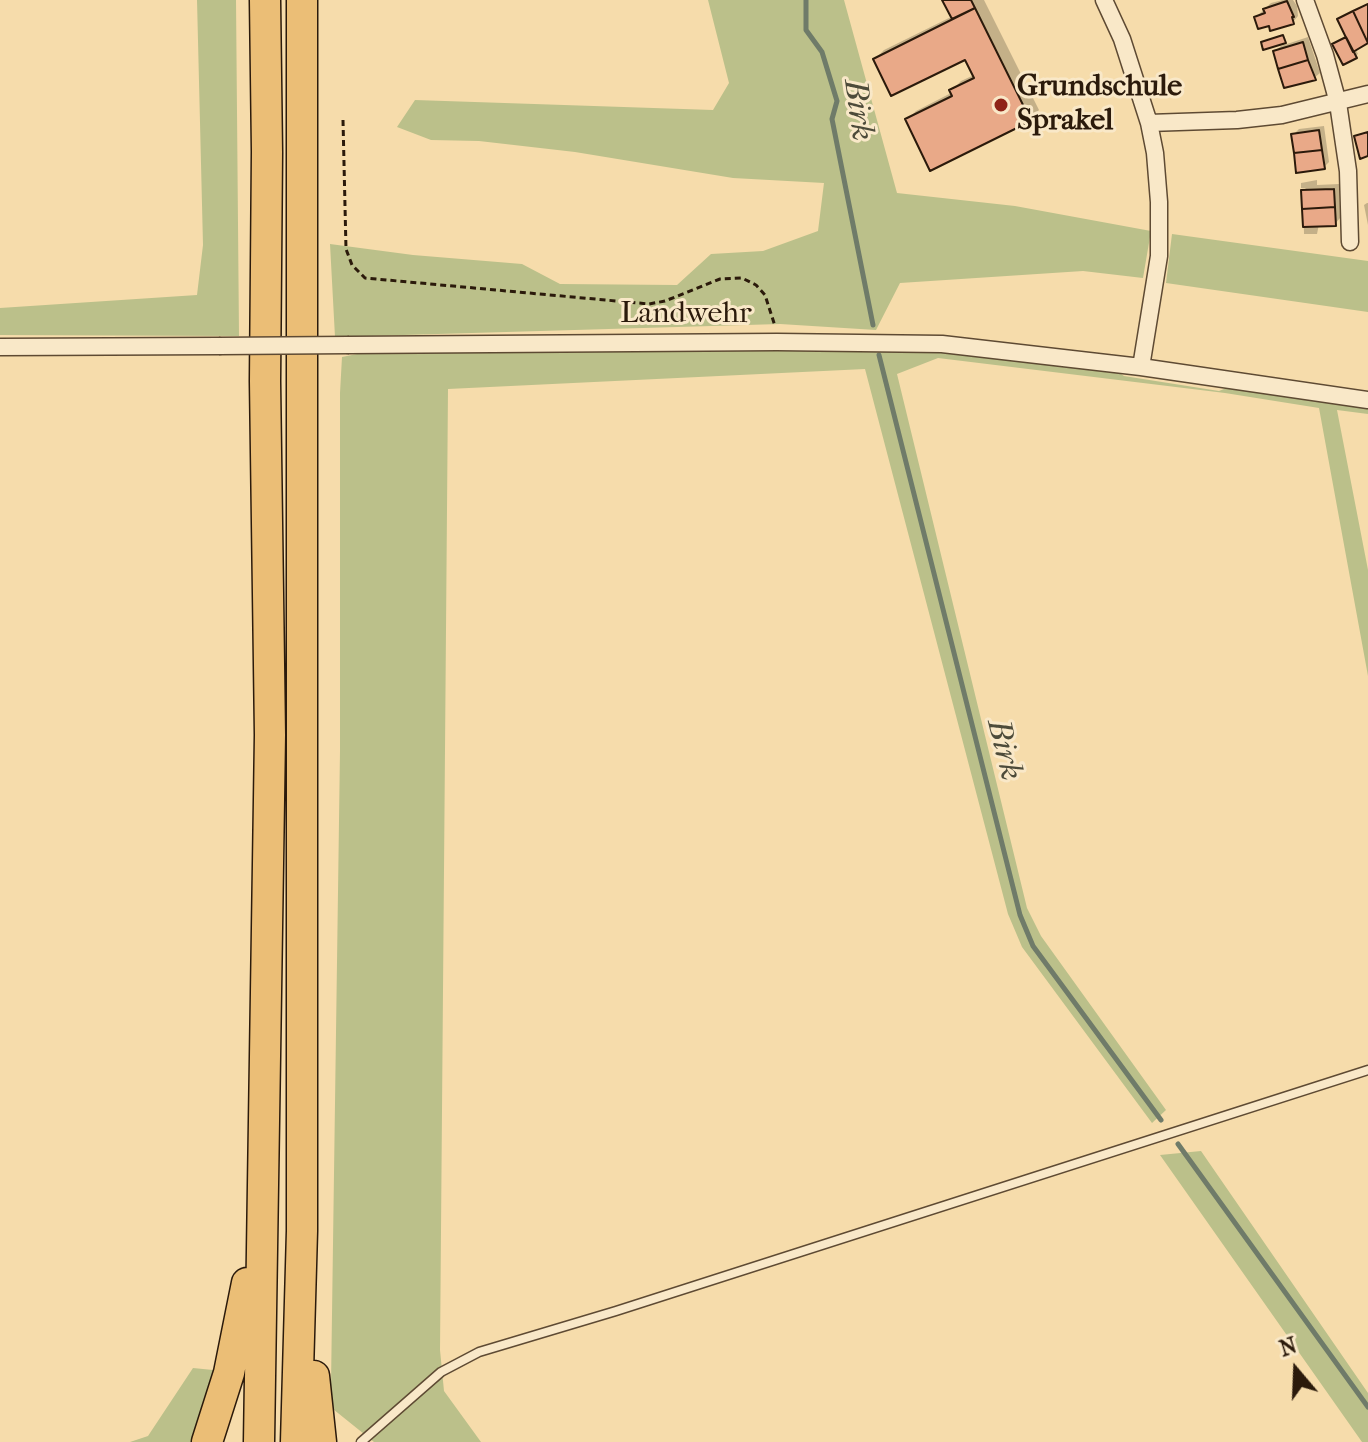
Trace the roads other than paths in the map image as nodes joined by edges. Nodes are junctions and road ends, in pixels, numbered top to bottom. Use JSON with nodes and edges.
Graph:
{"nodes":[{"id":1,"x":265,"y":0,"type":"edge"},
{"id":2,"x":302,"y":0,"type":"edge"},
{"id":3,"x":1104,"y":0,"type":"edge"},
{"id":4,"x":1305,"y":0,"type":"edge"},
{"id":5,"x":1368,"y":94,"type":"edge"},
{"id":6,"x":1338,"y":103,"type":"junction"},
{"id":7,"x":1149,"y":123,"type":"junction"},
{"id":8,"x":1350,"y":242,"type":"dead end"},
{"id":9,"x":0,"y":347,"type":"edge"},
{"id":10,"x":1141,"y":367,"type":"junction"},
{"id":11,"x":1368,"y":400,"type":"edge"},
{"id":12,"x":1368,"y":1070,"type":"edge"},
{"id":13,"x":302,"y":1231,"type":"junction"},
{"id":14,"x":264,"y":1236,"type":"junction"},
{"id":15,"x":207,"y":1442,"type":"edge"},
{"id":16,"x":259,"y":1442,"type":"edge"},
{"id":17,"x":296,"y":1442,"type":"edge"},
{"id":18,"x":321,"y":1442,"type":"edge"},
{"id":19,"x":361,"y":1442,"type":"edge"}],
"edges":[{"from":1,"to":14,"type":"highway"},
{"from":2,"to":13,"type":"highway"},
{"from":3,"to":7,"type":"street"},
{"from":4,"to":6,"type":"street"},
{"from":5,"to":6,"type":"street"},
{"from":6,"to":7,"type":"street"},
{"from":6,"to":8,"type":"street"},
{"from":7,"to":10,"type":"street"},
{"from":9,"to":10,"type":"street","name":"Landwehr","bridge":true},
{"from":10,"to":11,"type":"street","name":"Landwehr"},
{"from":12,"to":19,"type":"lane"},
{"from":13,"to":17,"type":"highway"},
{"from":13,"to":18,"type":"highway"},
{"from":14,"to":15,"type":"highway"},
{"from":14,"to":16,"type":"highway"}]}
